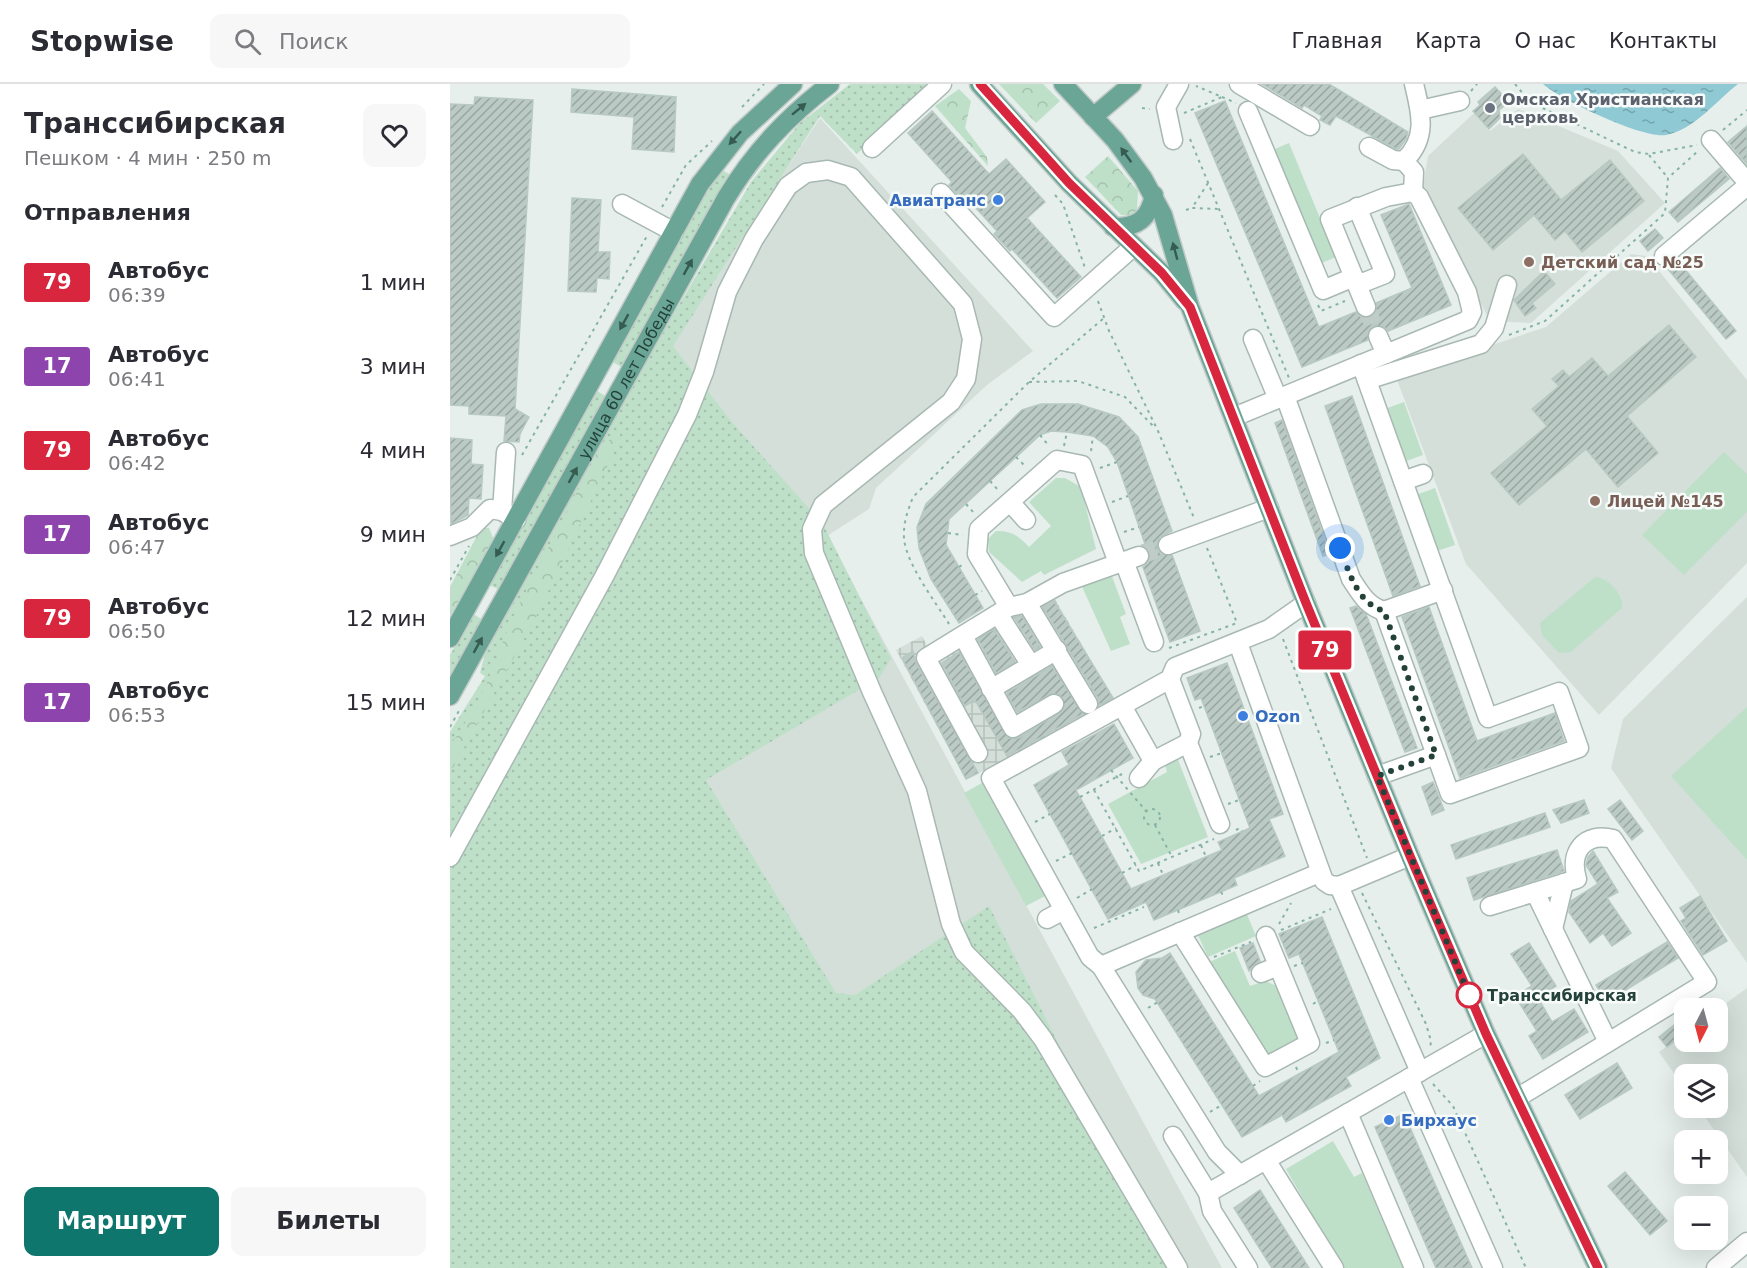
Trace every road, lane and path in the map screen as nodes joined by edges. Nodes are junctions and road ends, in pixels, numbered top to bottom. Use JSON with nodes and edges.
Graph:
{"nodes":[{"id":1,"x":764,"y":84,"type":"edge"},
{"id":2,"x":793,"y":84,"type":"edge"},
{"id":3,"x":830,"y":84,"type":"edge"},
{"id":4,"x":942,"y":84,"type":"edge"},
{"id":5,"x":1062,"y":84,"type":"edge"},
{"id":6,"x":1132,"y":84,"type":"edge"},
{"id":7,"x":1179,"y":84,"type":"edge"},
{"id":8,"x":1190,"y":84,"type":"edge"},
{"id":9,"x":1239,"y":84,"type":"edge"},
{"id":10,"x":1414,"y":84,"type":"edge"},
{"id":11,"x":1515,"y":84,"type":"edge"},
{"id":12,"x":986,"y":88,"type":"edge"},
{"id":13,"x":1460,"y":101,"type":"dead end"},
{"id":14,"x":1142,"y":108,"type":"dead end"},
{"id":15,"x":741,"y":109,"type":"dead end"},
{"id":16,"x":1420,"y":110,"type":"junction"},
{"id":17,"x":1747,"y":110,"type":"edge"},
{"id":18,"x":1248,"y":111,"type":"dead end"},
{"id":19,"x":1166,"y":112,"type":"junction"},
{"id":20,"x":1094,"y":117,"type":"junction"},
{"id":21,"x":1310,"y":126,"type":"dead end"},
{"id":22,"x":717,"y":137,"type":"dead end"},
{"id":23,"x":1180,"y":137,"type":"joint"},
{"id":24,"x":1708,"y":142,"type":"junction"},
{"id":25,"x":1369,"y":147,"type":"dead end"},
{"id":26,"x":872,"y":148,"type":"dead end"},
{"id":27,"x":1649,"y":154,"type":"junction"},
{"id":28,"x":1404,"y":161,"type":"junction"},
{"id":29,"x":1668,"y":178,"type":"junction"},
{"id":30,"x":1208,"y":182,"type":"junction"},
{"id":31,"x":1747,"y":184,"type":"edge"},
{"id":32,"x":1413,"y":192,"type":"junction"},
{"id":33,"x":941,"y":193,"type":"dead end"},
{"id":34,"x":1055,"y":195,"type":"dead end"},
{"id":35,"x":1154,"y":195,"type":"junction"},
{"id":36,"x":622,"y":204,"type":"dead end"},
{"id":37,"x":1358,"y":207,"type":"junction"},
{"id":38,"x":1192,"y":208,"type":"junction"},
{"id":39,"x":1219,"y":208,"type":"junction"},
{"id":40,"x":1185,"y":210,"type":"dead end"},
{"id":41,"x":655,"y":221,"type":"junction"},
{"id":42,"x":1113,"y":227,"type":"junction"},
{"id":43,"x":674,"y":232,"type":"junction"},
{"id":44,"x":1134,"y":246,"type":"junction"},
{"id":45,"x":1664,"y":256,"type":"dead end"},
{"id":46,"x":1356,"y":281,"type":"junction"},
{"id":47,"x":1091,"y":283,"type":"junction"},
{"id":48,"x":1507,"y":285,"type":"dead end"},
{"id":49,"x":1190,"y":307,"type":"junction"},
{"id":50,"x":1366,"y":307,"type":"tunnel mouth"},
{"id":51,"x":1378,"y":336,"type":"tunnel mouth"},
{"id":52,"x":1252,"y":339,"type":"dead end"},
{"id":53,"x":1481,"y":344,"type":"junction"},
{"id":54,"x":1386,"y":354,"type":"junction"},
{"id":55,"x":1364,"y":372,"type":"junction"},
{"id":56,"x":595,"y":374,"type":"junction"},
{"id":57,"x":1029,"y":382,"type":"junction"},
{"id":58,"x":621,"y":389,"type":"junction"},
{"id":59,"x":1286,"y":395,"type":"junction"},
{"id":60,"x":1234,"y":417,"type":"junction"},
{"id":61,"x":1158,"y":431,"type":"junction"},
{"id":62,"x":1067,"y":432,"type":"dead end"},
{"id":63,"x":1040,"y":435,"type":"dead end"},
{"id":64,"x":1094,"y":436,"type":"dead end"},
{"id":65,"x":1045,"y":441,"type":"dead end"},
{"id":66,"x":1065,"y":441,"type":"dead end"},
{"id":67,"x":1092,"y":445,"type":"dead end"},
{"id":68,"x":506,"y":452,"type":"dead end"},
{"id":69,"x":1016,"y":457,"type":"dead end"},
{"id":70,"x":1117,"y":462,"type":"dead end"},
{"id":71,"x":1022,"y":463,"type":"dead end"},
{"id":72,"x":1095,"y":470,"type":"dead end"},
{"id":73,"x":1424,"y":474,"type":"dead end"},
{"id":74,"x":504,"y":479,"type":"junction"},
{"id":75,"x":990,"y":481,"type":"dead end"},
{"id":76,"x":1403,"y":481,"type":"junction"},
{"id":77,"x":996,"y":487,"type":"dead end"},
{"id":78,"x":1128,"y":496,"type":"dead end"},
{"id":79,"x":1010,"y":502,"type":"junction"},
{"id":80,"x":966,"y":504,"type":"dead end"},
{"id":81,"x":1107,"y":504,"type":"dead end"},
{"id":82,"x":1269,"y":508,"type":"junction"},
{"id":83,"x":971,"y":510,"type":"dead end"},
{"id":84,"x":509,"y":516,"type":"junction"},
{"id":85,"x":1026,"y":520,"type":"dead end"},
{"id":86,"x":1139,"y":527,"type":"dead end"},
{"id":87,"x":1132,"y":529,"type":"dead end"},
{"id":88,"x":948,"y":533,"type":"dead end"},
{"id":89,"x":1200,"y":533,"type":"junction"},
{"id":90,"x":956,"y":534,"type":"dead end"},
{"id":91,"x":450,"y":536,"type":"edge"},
{"id":92,"x":1168,"y":545,"type":"tunnel mouth"},
{"id":93,"x":1127,"y":560,"type":"junction"},
{"id":94,"x":964,"y":563,"type":"dead end"},
{"id":95,"x":959,"y":567,"type":"dead end"},
{"id":96,"x":1443,"y":590,"type":"junction"},
{"id":97,"x":981,"y":591,"type":"dead end"},
{"id":98,"x":975,"y":595,"type":"dead end"},
{"id":99,"x":1306,"y":603,"type":"junction"},
{"id":100,"x":1011,"y":608,"type":"junction"},
{"id":101,"x":1384,"y":611,"type":"junction"},
{"id":102,"x":956,"y":630,"type":"junction"},
{"id":103,"x":1240,"y":635,"type":"junction"},
{"id":104,"x":1282,"y":636,"type":"dead end"},
{"id":105,"x":450,"y":638,"type":"edge"},
{"id":106,"x":1161,"y":645,"type":"joint"},
{"id":107,"x":1057,"y":650,"type":"junction"},
{"id":108,"x":1031,"y":665,"type":"junction"},
{"id":109,"x":1170,"y":679,"type":"junction"},
{"id":110,"x":991,"y":689,"type":"junction"},
{"id":111,"x":450,"y":696,"type":"edge"},
{"id":112,"x":1054,"y":704,"type":"dead end"},
{"id":113,"x":1088,"y":704,"type":"dead end"},
{"id":114,"x":1122,"y":706,"type":"junction"},
{"id":115,"x":1204,"y":706,"type":"dead end"},
{"id":116,"x":1200,"y":708,"type":"dead end"},
{"id":117,"x":1188,"y":743,"type":"junction"},
{"id":118,"x":978,"y":753,"type":"dead end"},
{"id":119,"x":1222,"y":753,"type":"dead end"},
{"id":120,"x":1436,"y":755,"type":"junction"},
{"id":121,"x":1208,"y":758,"type":"dead end"},
{"id":122,"x":1153,"y":761,"type":"junction"},
{"id":123,"x":1111,"y":770,"type":"dead end"},
{"id":124,"x":1377,"y":776,"type":"junction"},
{"id":125,"x":1115,"y":778,"type":"junction"},
{"id":126,"x":1139,"y":778,"type":"dead end"},
{"id":127,"x":1094,"y":790,"type":"junction"},
{"id":128,"x":1080,"y":797,"type":"dead end"},
{"id":129,"x":1239,"y":800,"type":"dead end"},
{"id":130,"x":1235,"y":801,"type":"dead end"},
{"id":131,"x":1146,"y":811,"type":"junction"},
{"id":132,"x":1050,"y":814,"type":"dead end"},
{"id":133,"x":1035,"y":822,"type":"dead end"},
{"id":134,"x":1155,"y":825,"type":"junction"},
{"id":135,"x":1116,"y":828,"type":"junction"},
{"id":136,"x":1224,"y":830,"type":"junction"},
{"id":137,"x":1242,"y":831,"type":"dead end"},
{"id":138,"x":1102,"y":836,"type":"dead end"},
{"id":139,"x":1201,"y":844,"type":"junction"},
{"id":140,"x":1072,"y":853,"type":"dead end"},
{"id":141,"x":1410,"y":856,"type":"junction"},
{"id":142,"x":450,"y":857,"type":"edge"},
{"id":143,"x":1172,"y":857,"type":"junction"},
{"id":144,"x":1206,"y":857,"type":"dead end"},
{"id":145,"x":1056,"y":861,"type":"dead end"},
{"id":146,"x":1158,"y":863,"type":"junction"},
{"id":147,"x":1136,"y":865,"type":"junction"},
{"id":148,"x":1122,"y":873,"type":"dead end"},
{"id":149,"x":1319,"y":873,"type":"junction"},
{"id":150,"x":1163,"y":875,"type":"dead end"},
{"id":151,"x":1355,"y":879,"type":"junction"},
{"id":152,"x":1564,"y":883,"type":"junction"},
{"id":153,"x":1092,"y":890,"type":"dead end"},
{"id":154,"x":1221,"y":892,"type":"dead end"},
{"id":155,"x":1535,"y":892,"type":"junction"},
{"id":156,"x":1223,"y":896,"type":"dead end"},
{"id":157,"x":1294,"y":897,"type":"dead end"},
{"id":158,"x":1070,"y":904,"type":"junction"},
{"id":159,"x":1490,"y":906,"type":"dead end"},
{"id":160,"x":1144,"y":907,"type":"dead end"},
{"id":161,"x":1334,"y":908,"type":"dead end"},
{"id":162,"x":1178,"y":910,"type":"dead end"},
{"id":163,"x":1047,"y":919,"type":"dead end"},
{"id":164,"x":1180,"y":923,"type":"junction"},
{"id":165,"x":1094,"y":928,"type":"dead end"},
{"id":166,"x":1553,"y":929,"type":"junction"},
{"id":167,"x":1266,"y":936,"type":"joint"},
{"id":168,"x":1200,"y":963,"type":"junction"},
{"id":169,"x":1303,"y":963,"type":"dead end"},
{"id":170,"x":1101,"y":966,"type":"junction"},
{"id":171,"x":1287,"y":966,"type":"junction"},
{"id":172,"x":1261,"y":973,"type":"dead end"},
{"id":173,"x":1318,"y":1001,"type":"dead end"},
{"id":174,"x":1158,"y":1002,"type":"dead end"},
{"id":175,"x":1311,"y":1004,"type":"dead end"},
{"id":176,"x":1145,"y":1010,"type":"dead end"},
{"id":177,"x":1486,"y":1034,"type":"junction"},
{"id":178,"x":1334,"y":1040,"type":"dead end"},
{"id":179,"x":1327,"y":1042,"type":"dead end"},
{"id":180,"x":1608,"y":1042,"type":"junction"},
{"id":181,"x":1297,"y":1069,"type":"dead end"},
{"id":182,"x":1419,"y":1072,"type":"junction"},
{"id":183,"x":1299,"y":1074,"type":"dead end"},
{"id":184,"x":1257,"y":1083,"type":"dead end"},
{"id":185,"x":1253,"y":1086,"type":"dead end"},
{"id":186,"x":1517,"y":1098,"type":"junction"},
{"id":187,"x":1222,"y":1105,"type":"dead end"},
{"id":188,"x":1210,"y":1112,"type":"dead end"},
{"id":189,"x":1348,"y":1113,"type":"junction"},
{"id":190,"x":1173,"y":1136,"type":"dead end"},
{"id":191,"x":1217,"y":1152,"type":"junction"},
{"id":192,"x":1266,"y":1160,"type":"junction"},
{"id":193,"x":1192,"y":1168,"type":"junction"},
{"id":194,"x":1240,"y":1175,"type":"junction"},
{"id":195,"x":1209,"y":1194,"type":"junction"},
{"id":196,"x":1747,"y":1242,"type":"edge"},
{"id":197,"x":1178,"y":1268,"type":"edge"},
{"id":198,"x":1248,"y":1268,"type":"edge"},
{"id":199,"x":1334,"y":1268,"type":"edge"},
{"id":200,"x":1414,"y":1268,"type":"edge"},
{"id":201,"x":1493,"y":1268,"type":"edge"},
{"id":202,"x":1526,"y":1268,"type":"edge"},
{"id":203,"x":1598,"y":1268,"type":"edge"},
{"id":204,"x":1716,"y":1268,"type":"edge"}],
"edges":[{"from":1,"to":15,"type":"path"},
{"from":2,"to":43,"type":"main road","name":"улица 60 лет Победы","one_way":true},
{"from":58,"to":3,"type":"main road","name":"улица 60 лет Победы","one_way":true},
{"from":4,"to":26,"type":"lane"},
{"from":5,"to":20,"type":"main road"},
{"from":6,"to":20,"type":"main road"},
{"from":7,"to":19,"type":"lane"},
{"from":8,"to":19,"type":"path"},
{"from":9,"to":21,"type":"lane"},
{"from":10,"to":16,"type":"lane"},
{"from":11,"to":27,"type":"path"},
{"from":12,"to":42,"type":"main road"},
{"from":13,"to":16,"type":"lane"},
{"from":14,"to":19,"type":"path"},
{"from":16,"to":28,"type":"lane"},
{"from":17,"to":24,"type":"path"},
{"from":18,"to":46,"type":"lane"},
{"from":19,"to":23,"type":"lane"},
{"from":35,"to":20,"type":"main road","one_way":true},
{"from":22,"to":41,"type":"path"},
{"from":23,"to":30,"type":"path"},
{"from":24,"to":27,"type":"path"},
{"from":24,"to":29,"type":"path"},
{"from":24,"to":31,"type":"lane"},
{"from":25,"to":28,"type":"lane"},
{"from":27,"to":29,"type":"path"},
{"from":28,"to":32,"type":"lane"},
{"from":29,"to":53,"type":"path"},
{"from":30,"to":38,"type":"path"},
{"from":30,"to":39,"type":"path"},
{"from":31,"to":45,"type":"lane"},
{"from":32,"to":37,"type":"lane"},
{"from":32,"to":54,"type":"lane"},
{"from":33,"to":47,"type":"lane"},
{"from":34,"to":47,"type":"path"},
{"from":35,"to":42,"type":"main road"},
{"from":49,"to":35,"type":"main road","one_way":true},
{"from":36,"to":41,"type":"lane"},
{"from":37,"to":46,"type":"lane"},
{"from":37,"to":46,"type":"lane"},
{"from":38,"to":39,"type":"path"},
{"from":38,"to":40,"type":"path"},
{"from":39,"to":59,"type":"path"},
{"from":41,"to":43,"type":"lane"},
{"from":41,"to":74,"type":"path"},
{"from":42,"to":44,"type":"main road"},
{"from":43,"to":56,"type":"main road","name":"улица 60 лет Победы","one_way":true},
{"from":44,"to":47,"type":"lane"},
{"from":44,"to":49,"type":"main road"},
{"from":46,"to":50,"type":"lane"},
{"from":48,"to":53,"type":"lane"},
{"from":49,"to":60,"type":"main road"},
{"from":51,"to":54,"type":"lane"},
{"from":52,"to":59,"type":"lane"},
{"from":53,"to":55,"type":"lane"},
{"from":54,"to":55,"type":"lane"},
{"from":55,"to":59,"type":"lane"},
{"from":55,"to":76,"type":"lane"},
{"from":56,"to":58,"type":"main road"},
{"from":56,"to":84,"type":"main road","name":"улица 60 лет Победы"},
{"from":57,"to":61,"type":"path"},
{"from":57,"to":61,"type":"path"},
{"from":57,"to":102,"type":"path"},
{"from":111,"to":58,"type":"main road","name":"улица 60 лет Победы","one_way":true},
{"from":59,"to":60,"type":"lane"},
{"from":59,"to":101,"type":"lane"},
{"from":60,"to":82,"type":"main road"},
{"from":61,"to":89,"type":"path"},
{"from":62,"to":66,"type":"path"},
{"from":63,"to":65,"type":"path"},
{"from":64,"to":67,"type":"path"},
{"from":68,"to":74,"type":"lane"},
{"from":69,"to":71,"type":"path"},
{"from":70,"to":72,"type":"path"},
{"from":73,"to":76,"type":"lane"},
{"from":74,"to":84,"type":"lane"},
{"from":75,"to":77,"type":"path"},
{"from":76,"to":96,"type":"lane"},
{"from":78,"to":81,"type":"path"},
{"from":79,"to":85,"type":"lane"},
{"from":79,"to":93,"type":"lane"},
{"from":79,"to":100,"type":"lane"},
{"from":80,"to":83,"type":"path"},
{"from":82,"to":89,"type":"lane"},
{"from":82,"to":99,"type":"main road"},
{"from":84,"to":91,"type":"lane"},
{"from":84,"to":105,"type":"main road","name":"улица 60 лет Победы","one_way":true},
{"from":86,"to":87,"type":"path"},
{"from":88,"to":90,"type":"path"},
{"from":89,"to":92,"type":"lane"},
{"from":89,"to":103,"type":"path"},
{"from":93,"to":100,"type":"lane"},
{"from":93,"to":106,"type":"lane"},
{"from":94,"to":95,"type":"path"},
{"from":96,"to":101,"type":"lane"},
{"from":96,"to":120,"type":"lane"},
{"from":97,"to":98,"type":"path"},
{"from":99,"to":103,"type":"lane"},
{"from":99,"to":124,"type":"main road"},
{"from":100,"to":102,"type":"lane"},
{"from":100,"to":107,"type":"lane"},
{"from":100,"to":108,"type":"lane"},
{"from":101,"to":120,"type":"lane"},
{"from":102,"to":110,"type":"lane"},
{"from":102,"to":118,"type":"lane"},
{"from":103,"to":106,"type":"path"},
{"from":103,"to":109,"type":"lane"},
{"from":103,"to":149,"type":"lane"},
{"from":104,"to":151,"type":"path"},
{"from":107,"to":108,"type":"lane"},
{"from":107,"to":113,"type":"lane"},
{"from":108,"to":110,"type":"lane"},
{"from":109,"to":114,"type":"lane"},
{"from":109,"to":117,"type":"lane"},
{"from":110,"to":112,"type":"lane"},
{"from":114,"to":122,"type":"lane"},
{"from":114,"to":158,"type":"lane"},
{"from":115,"to":116,"type":"path"},
{"from":117,"to":122,"type":"lane"},
{"from":117,"to":136,"type":"lane"},
{"from":119,"to":121,"type":"path"},
{"from":120,"to":124,"type":"lane"},
{"from":122,"to":126,"type":"lane"},
{"from":123,"to":125,"type":"path"},
{"from":124,"to":141,"type":"main road"},
{"from":125,"to":127,"type":"path"},
{"from":125,"to":131,"type":"path"},
{"from":127,"to":128,"type":"path"},
{"from":127,"to":135,"type":"path"},
{"from":129,"to":130,"type":"path"},
{"from":131,"to":134,"type":"path"},
{"from":131,"to":134,"type":"path"},
{"from":132,"to":133,"type":"path"},
{"from":134,"to":143,"type":"path"},
{"from":135,"to":138,"type":"path"},
{"from":135,"to":147,"type":"path"},
{"from":136,"to":137,"type":"path"},
{"from":136,"to":139,"type":"path"},
{"from":139,"to":143,"type":"path"},
{"from":139,"to":144,"type":"path"},
{"from":140,"to":145,"type":"path"},
{"from":141,"to":151,"type":"lane"},
{"from":141,"to":177,"type":"main road"},
{"from":142,"to":197,"type":"lane"},
{"from":143,"to":146,"type":"path"},
{"from":146,"to":147,"type":"path"},
{"from":146,"to":150,"type":"path"},
{"from":147,"to":148,"type":"path"},
{"from":149,"to":151,"type":"lane"},
{"from":149,"to":164,"type":"lane"},
{"from":151,"to":182,"type":"lane"},
{"from":151,"to":182,"type":"path"},
{"from":152,"to":155,"type":"lane"},
{"from":152,"to":166,"type":"lane"},
{"from":152,"to":180,"type":"lane"},
{"from":153,"to":158,"type":"path"},
{"from":154,"to":156,"type":"path"},
{"from":155,"to":159,"type":"lane"},
{"from":155,"to":166,"type":"lane"},
{"from":157,"to":161,"type":"path"},
{"from":158,"to":163,"type":"lane"},
{"from":158,"to":170,"type":"lane"},
{"from":160,"to":165,"type":"path"},
{"from":162,"to":164,"type":"path"},
{"from":164,"to":168,"type":"lane"},
{"from":164,"to":170,"type":"lane"},
{"from":166,"to":180,"type":"lane"},
{"from":167,"to":168,"type":"path"},
{"from":167,"to":171,"type":"lane"},
{"from":168,"to":171,"type":"lane"},
{"from":169,"to":171,"type":"path"},
{"from":170,"to":191,"type":"lane"},
{"from":171,"to":172,"type":"lane"},
{"from":173,"to":175,"type":"path"},
{"from":174,"to":176,"type":"path"},
{"from":177,"to":182,"type":"lane"},
{"from":177,"to":186,"type":"main road"},
{"from":178,"to":179,"type":"path"},
{"from":180,"to":186,"type":"lane"},
{"from":181,"to":183,"type":"path"},
{"from":182,"to":189,"type":"lane"},
{"from":182,"to":201,"type":"lane"},
{"from":182,"to":202,"type":"path"},
{"from":184,"to":185,"type":"path"},
{"from":186,"to":203,"type":"main road"},
{"from":187,"to":188,"type":"path"},
{"from":189,"to":192,"type":"lane"},
{"from":189,"to":200,"type":"lane"},
{"from":190,"to":193,"type":"lane"},
{"from":191,"to":193,"type":"lane"},
{"from":191,"to":194,"type":"lane"},
{"from":192,"to":194,"type":"lane"},
{"from":192,"to":199,"type":"lane"},
{"from":193,"to":195,"type":"lane"},
{"from":194,"to":195,"type":"lane"},
{"from":195,"to":198,"type":"lane"},
{"from":196,"to":204,"type":"lane"}]}
